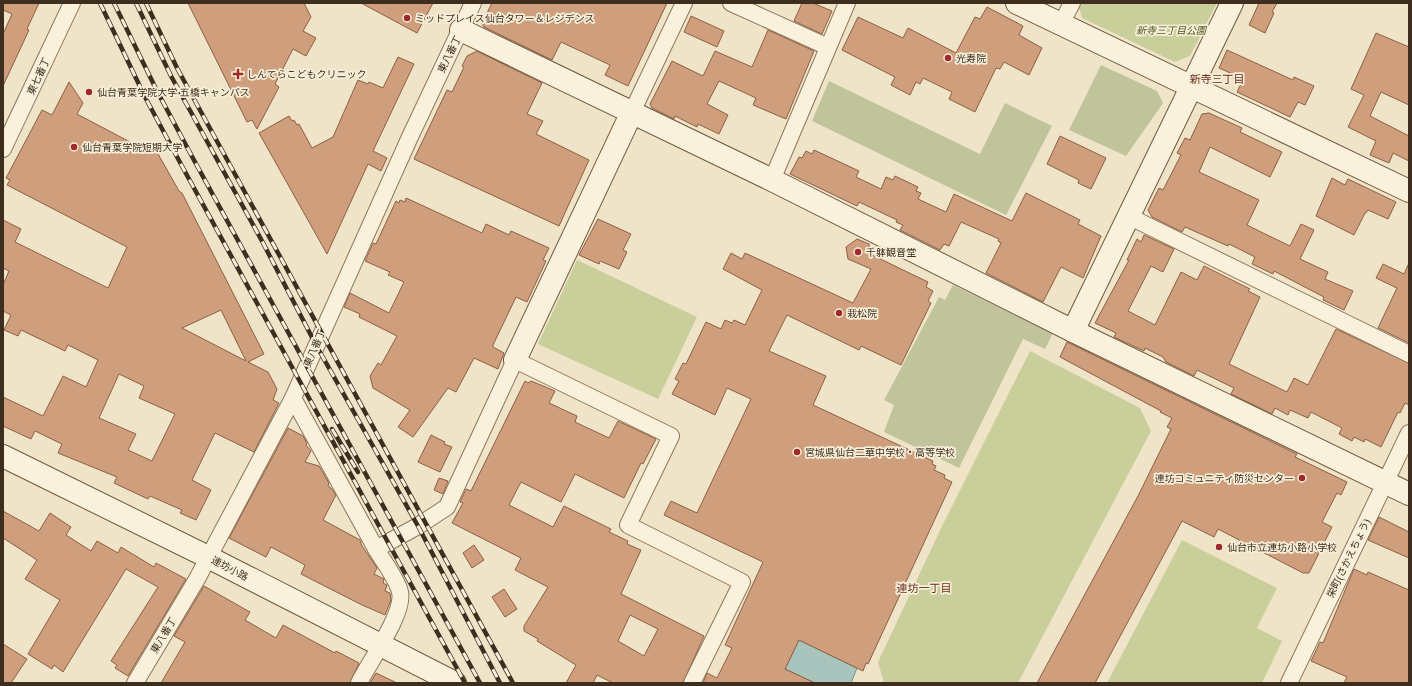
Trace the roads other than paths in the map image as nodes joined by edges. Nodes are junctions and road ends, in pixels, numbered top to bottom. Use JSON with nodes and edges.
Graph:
{"nodes":[{"id":1,"x":72,"y":3,"type":"edge"},
{"id":2,"x":473,"y":3,"type":"edge"},
{"id":3,"x":684,"y":3,"type":"edge"},
{"id":4,"x":731,"y":3,"type":"edge"},
{"id":5,"x":847,"y":3,"type":"edge"},
{"id":6,"x":1016,"y":3,"type":"edge"},
{"id":7,"x":1072,"y":3,"type":"edge"},
{"id":8,"x":1232,"y":3,"type":"edge"},
{"id":9,"x":1061,"y":24,"type":"junction"},
{"id":10,"x":461,"y":30,"type":"junction"},
{"id":11,"x":828,"y":47,"type":"junction"},
{"id":12,"x":1191,"y":86,"type":"junction"},
{"id":13,"x":632,"y":112,"type":"junction"},
{"id":14,"x":3,"y":149,"type":"edge"},
{"id":15,"x":772,"y":180,"type":"junction"},
{"id":16,"x":1409,"y":191,"type":"edge"},
{"id":17,"x":1128,"y":216,"type":"junction"},
{"id":18,"x":1073,"y":331,"type":"junction"},
{"id":19,"x":1409,"y":354,"type":"edge"},
{"id":20,"x":515,"y":360,"type":"junction"},
{"id":21,"x":293,"y":398,"type":"junction"},
{"id":22,"x":1409,"y":433,"type":"edge"},
{"id":23,"x":3,"y":456,"type":"edge"},
{"id":24,"x":1384,"y":482,"type":"junction"},
{"id":25,"x":1409,"y":494,"type":"edge"},
{"id":26,"x":376,"y":549,"type":"junction"},
{"id":27,"x":208,"y":557,"type":"junction"},
{"id":28,"x":380,"y":645,"type":"junction"},
{"id":29,"x":451,"y":682,"type":"edge"},
{"id":30,"x":134,"y":683,"type":"edge"},
{"id":31,"x":359,"y":683,"type":"edge"},
{"id":32,"x":692,"y":683,"type":"edge"},
{"id":33,"x":1288,"y":683,"type":"edge"}],
"edges":[{"from":1,"to":14,"type":"street","name":"東七番丁"},
{"from":2,"to":10,"type":"street","name":"東八番丁"},
{"from":3,"to":13,"type":"street"},
{"from":4,"to":11,"type":"street"},
{"from":5,"to":11,"type":"street"},
{"from":6,"to":9,"type":"street"},
{"from":7,"to":9,"type":"street"},
{"from":8,"to":12,"type":"street"},
{"from":9,"to":12,"type":"street"},
{"from":10,"to":13,"type":"street"},
{"from":10,"to":21,"type":"street","name":"東八番丁"},
{"from":11,"to":15,"type":"street"},
{"from":12,"to":16,"type":"street"},
{"from":12,"to":17,"type":"street"},
{"from":13,"to":15,"type":"street"},
{"from":13,"to":20,"type":"street"},
{"from":15,"to":18,"type":"street"},
{"from":17,"to":18,"type":"street"},
{"from":17,"to":19,"type":"street"},
{"from":18,"to":24,"type":"street"},
{"from":20,"to":26,"type":"street"},
{"from":20,"to":32,"type":"street"},
{"from":21,"to":26,"type":"street"},
{"from":21,"to":27,"type":"street","name":"東八番丁"},
{"from":22,"to":24,"type":"street","name":"栄町(さかえちょう)"},
{"from":23,"to":27,"type":"street","name":"連坊小路"},
{"from":24,"to":25,"type":"street"},
{"from":24,"to":33,"type":"street","name":"栄町(さかえちょう)"},
{"from":26,"to":28,"type":"street"},
{"from":27,"to":28,"type":"street","name":"連坊小路"},
{"from":27,"to":30,"type":"street","name":"東八番丁"},
{"from":28,"to":29,"type":"street","name":"連坊小路"},
{"from":28,"to":31,"type":"street"}]}
